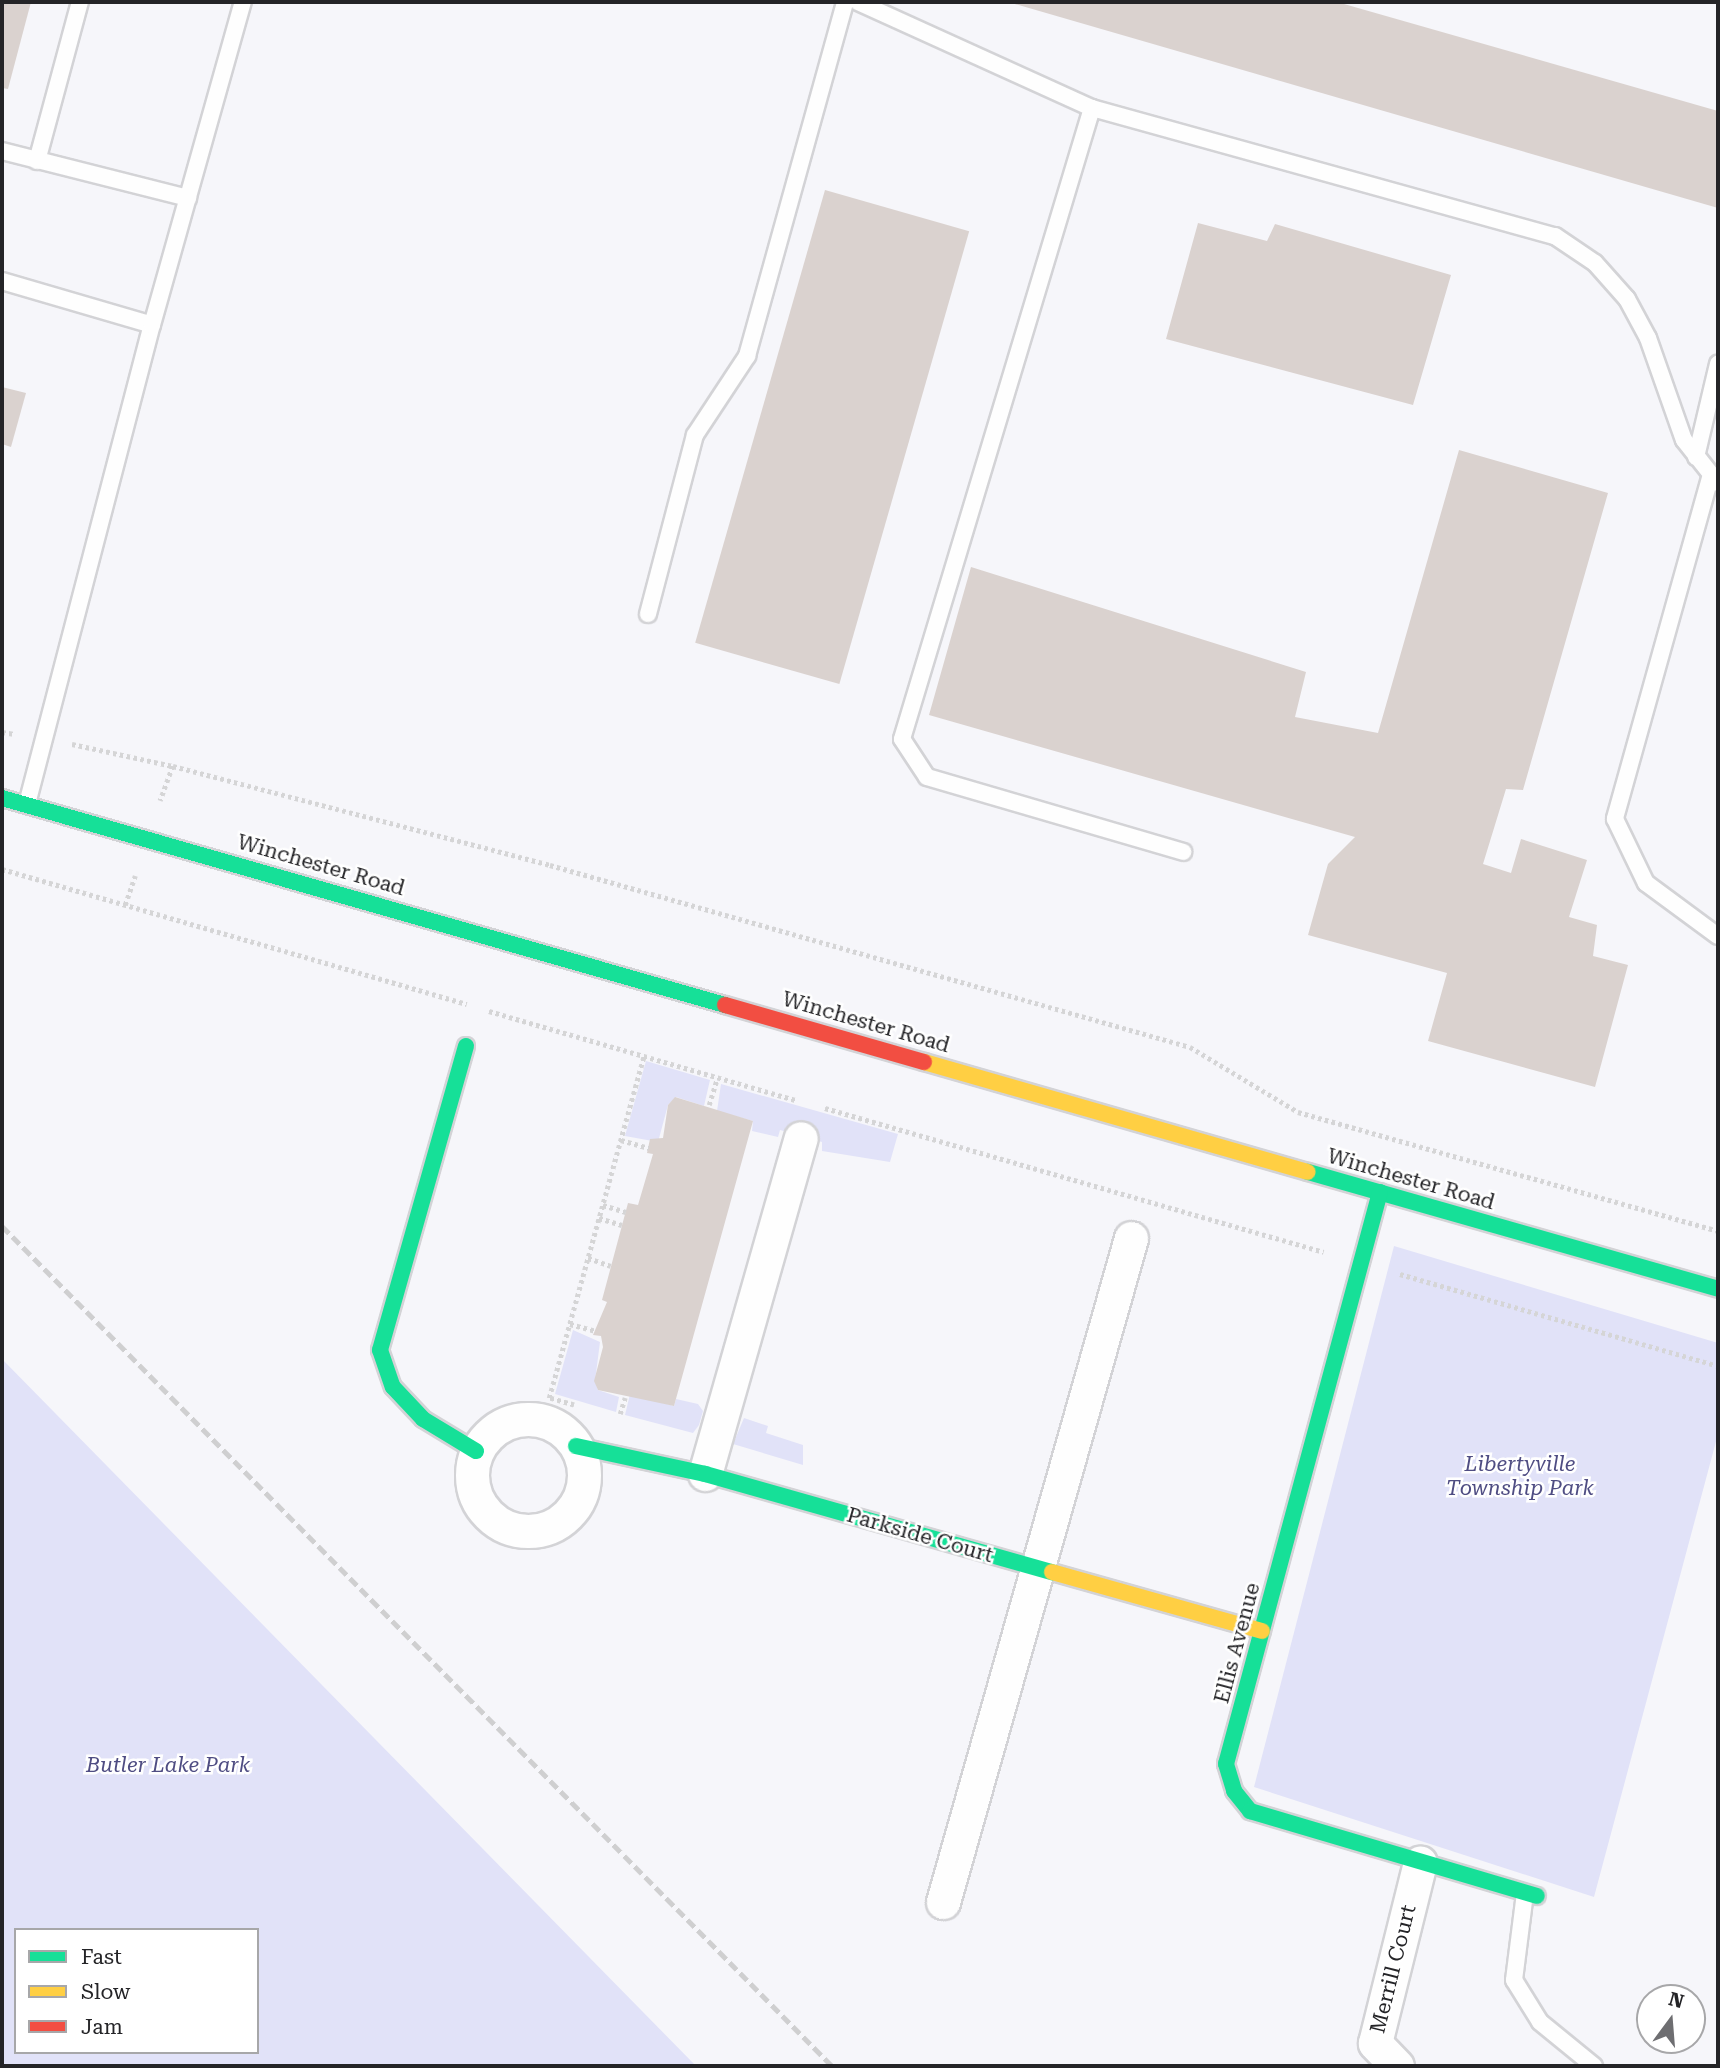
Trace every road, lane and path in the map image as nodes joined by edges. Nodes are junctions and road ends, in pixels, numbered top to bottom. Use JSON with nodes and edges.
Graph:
{"nodes":[{"id":1,"x":80,"y":2,"type":"edge"},
{"id":2,"x":243,"y":2,"type":"edge"},
{"id":3,"x":845,"y":2,"type":"edge"},
{"id":4,"x":858,"y":2,"type":"edge"},
{"id":5,"x":1093,"y":108,"type":"junction"},
{"id":6,"x":2,"y":151,"type":"edge"},
{"id":7,"x":37,"y":160,"type":"junction"},
{"id":8,"x":188,"y":198,"type":"junction"},
{"id":9,"x":2,"y":281,"type":"edge"},
{"id":10,"x":152,"y":325,"type":"junction"},
{"id":11,"x":1718,"y":364,"type":"edge"},
{"id":12,"x":1696,"y":457,"type":"junction"},
{"id":13,"x":1714,"y":480,"type":"edge"},
{"id":14,"x":648,"y":614,"type":"dead end"},
{"id":15,"x":2,"y":732,"type":"edge"},
{"id":16,"x":48,"y":738,"type":"junction"},
{"id":17,"x":173,"y":766,"type":"junction"},
{"id":18,"x":2,"y":798,"type":"edge"},
{"id":19,"x":27,"y":804,"type":"junction"},
{"id":20,"x":148,"y":837,"type":"junction"},
{"id":21,"x":1183,"y":852,"type":"dead end"},
{"id":22,"x":2,"y":869,"type":"edge"},
{"id":23,"x":1718,"y":936,"type":"edge"},
{"id":24,"x":471,"y":1006,"type":"dead end"},
{"id":25,"x":485,"y":1010,"type":"dead end"},
{"id":26,"x":466,"y":1046,"type":"dead end"},
{"id":27,"x":644,"y":1056,"type":"junction"},
{"id":28,"x":717,"y":1078,"type":"junction"},
{"id":29,"x":709,"y":1105,"type":"dead end"},
{"id":30,"x":801,"y":1138,"type":"dead end"},
{"id":31,"x":621,"y":1140,"type":"junction"},
{"id":32,"x":649,"y":1148,"type":"dead end"},
{"id":33,"x":1380,"y":1192,"type":"junction"},
{"id":34,"x":603,"y":1205,"type":"junction"},
{"id":35,"x":626,"y":1212,"type":"dead end"},
{"id":36,"x":599,"y":1218,"type":"junction"},
{"id":37,"x":622,"y":1224,"type":"dead end"},
{"id":38,"x":1718,"y":1231,"type":"edge"},
{"id":39,"x":1131,"y":1238,"type":"dead end"},
{"id":40,"x":588,"y":1258,"type":"junction"},
{"id":41,"x":1361,"y":1262,"type":"junction"},
{"id":42,"x":611,"y":1266,"type":"dead end"},
{"id":43,"x":1718,"y":1289,"type":"edge"},
{"id":44,"x":570,"y":1324,"type":"junction"},
{"id":45,"x":596,"y":1331,"type":"dead end"},
{"id":46,"x":1718,"y":1366,"type":"edge"},
{"id":47,"x":625,"y":1398,"type":"dead end"},
{"id":48,"x":584,"y":1408,"type":"dead end"},
{"id":49,"x":607,"y":1415,"type":"dead end"},
{"id":50,"x":619,"y":1418,"type":"junction"},
{"id":51,"x":632,"y":1422,"type":"dead end"},
{"id":52,"x":576,"y":1446,"type":"junction"},
{"id":53,"x":476,"y":1451,"type":"junction"},
{"id":54,"x":705,"y":1474,"type":"junction"},
{"id":55,"x":1039,"y":1569,"type":"junction"},
{"id":56,"x":1262,"y":1632,"type":"junction"},
{"id":57,"x":1420,"y":1863,"type":"junction"},
{"id":58,"x":1531,"y":1895,"type":"joint"},
{"id":59,"x":943,"y":1902,"type":"dead end"},
{"id":60,"x":1397,"y":2066,"type":"edge"},
{"id":61,"x":1594,"y":2066,"type":"edge"}],
"edges":[{"from":1,"to":7,"type":"lane"},
{"from":2,"to":8,"type":"lane"},
{"from":3,"to":14,"type":"lane"},
{"from":4,"to":5,"type":"lane"},
{"from":5,"to":12,"type":"lane"},
{"from":5,"to":21,"type":"lane"},
{"from":6,"to":7,"type":"lane"},
{"from":7,"to":8,"type":"lane"},
{"from":8,"to":10,"type":"lane"},
{"from":9,"to":10,"type":"lane"},
{"from":10,"to":16,"type":"lane"},
{"from":11,"to":12,"type":"lane"},
{"from":12,"to":13,"type":"lane"},
{"from":13,"to":23,"type":"lane"},
{"from":15,"to":16,"type":"path"},
{"from":16,"to":17,"type":"path"},
{"from":16,"to":19,"type":"lane"},
{"from":17,"to":20,"type":"path"},
{"from":17,"to":38,"type":"path"},
{"from":18,"to":19,"type":"street","name":"Winchester Road"},
{"from":19,"to":20,"type":"street","name":"Winchester Road"},
{"from":20,"to":33,"type":"street","name":"Winchester Road"},
{"from":22,"to":24,"type":"path"},
{"from":25,"to":27,"type":"path"},
{"from":26,"to":53,"type":"street"},
{"from":27,"to":28,"type":"path"},
{"from":27,"to":31,"type":"path"},
{"from":28,"to":29,"type":"path"},
{"from":28,"to":41,"type":"path"},
{"from":30,"to":54,"type":"street"},
{"from":31,"to":32,"type":"path"},
{"from":31,"to":34,"type":"path"},
{"from":33,"to":41,"type":"street","name":"Ellis Avenue"},
{"from":33,"to":43,"type":"street","name":"Winchester Road"},
{"from":34,"to":35,"type":"path"},
{"from":34,"to":36,"type":"path"},
{"from":36,"to":37,"type":"path"},
{"from":36,"to":40,"type":"path"},
{"from":39,"to":55,"type":"street"},
{"from":40,"to":42,"type":"path"},
{"from":40,"to":44,"type":"path"},
{"from":41,"to":46,"type":"path"},
{"from":41,"to":56,"type":"street","name":"Ellis Avenue"},
{"from":44,"to":45,"type":"path"},
{"from":44,"to":48,"type":"path"},
{"from":47,"to":50,"type":"path"},
{"from":49,"to":50,"type":"path"},
{"from":50,"to":51,"type":"path"},
{"from":52,"to":53,"type":"street","name":"Parkside Court"},
{"from":52,"to":53,"type":"street"},
{"from":52,"to":54,"type":"street","name":"Parkside Court"},
{"from":54,"to":55,"type":"street","name":"Parkside Court"},
{"from":55,"to":56,"type":"street","name":"Parkside Court"},
{"from":55,"to":59,"type":"street"},
{"from":56,"to":57,"type":"street","name":"Ellis Avenue"},
{"from":57,"to":58,"type":"street","name":"Ellis Avenue"},
{"from":57,"to":60,"type":"street","name":"Merrill Court"},
{"from":58,"to":61,"type":"lane"}]}
